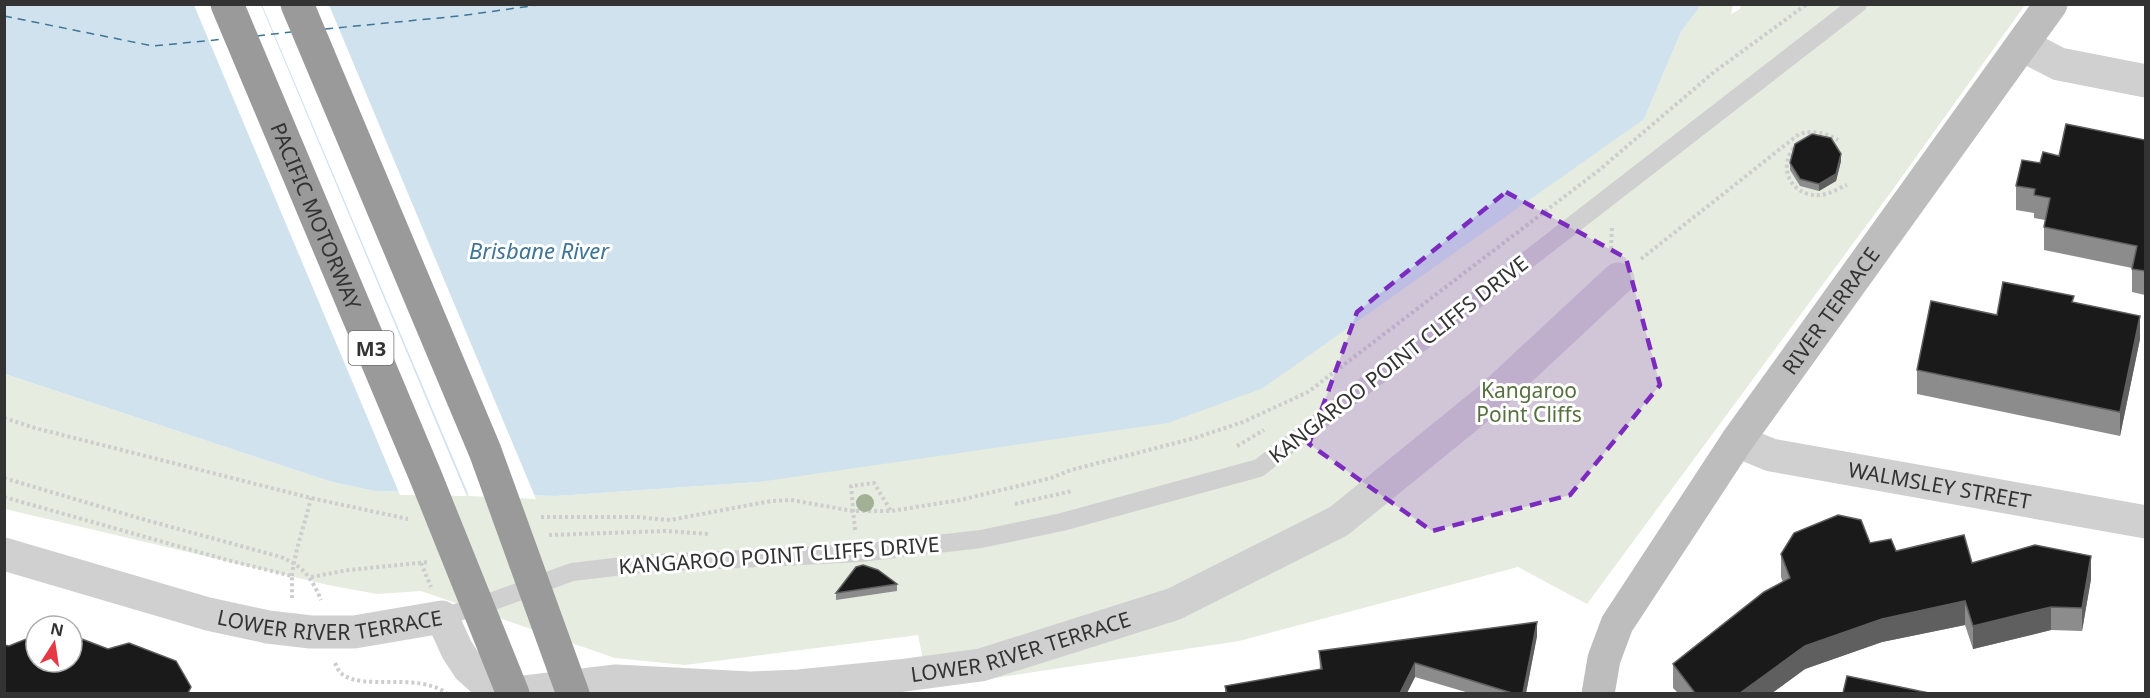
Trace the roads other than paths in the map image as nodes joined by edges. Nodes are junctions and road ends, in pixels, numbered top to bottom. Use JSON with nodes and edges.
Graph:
{"nodes":[{"id":1,"x":227,"y":4,"type":"edge"},
{"id":2,"x":297,"y":4,"type":"edge"},
{"id":3,"x":1858,"y":4,"type":"edge"},
{"id":4,"x":2051,"y":4,"type":"edge"},
{"id":5,"x":2022,"y":45,"type":"junction"},
{"id":6,"x":2145,"y":81,"type":"edge"},
{"id":7,"x":1613,"y":284,"type":"road end"},
{"id":8,"x":1737,"y":441,"type":"junction"},
{"id":9,"x":2145,"y":522,"type":"edge"},
{"id":10,"x":4,"y":554,"type":"edge"},
{"id":11,"x":437,"y":605,"type":"junction"},
{"id":12,"x":697,"y":689,"type":"edge"},
{"id":13,"x":513,"y":693,"type":"edge"},
{"id":14,"x":573,"y":693,"type":"edge"},
{"id":15,"x":1598,"y":693,"type":"edge"}],
"edges":[{"from":1,"to":13,"type":"highway","name":"PACIFIC MOTORWAY","number":"M3","bridge":true},
{"from":2,"to":14,"type":"highway","bridge":true},
{"from":3,"to":11,"type":"lane","name":"KANGAROO POINT CLIFFS DRIVE"},
{"from":4,"to":5,"type":"main road","name":"RIVER TERRACE"},
{"from":5,"to":6,"type":"street"},
{"from":5,"to":8,"type":"main road","name":"RIVER TERRACE"},
{"from":7,"to":12,"type":"street","name":"LOWER RIVER TERRACE"},
{"from":8,"to":9,"type":"street","name":"WALMSLEY STREET"},
{"from":8,"to":15,"type":"main road","name":"RIVER TERRACE"},
{"from":10,"to":11,"type":"street","name":"LOWER RIVER TERRACE"},
{"from":11,"to":12,"type":"street","name":"LOWER RIVER TERRACE"}]}
